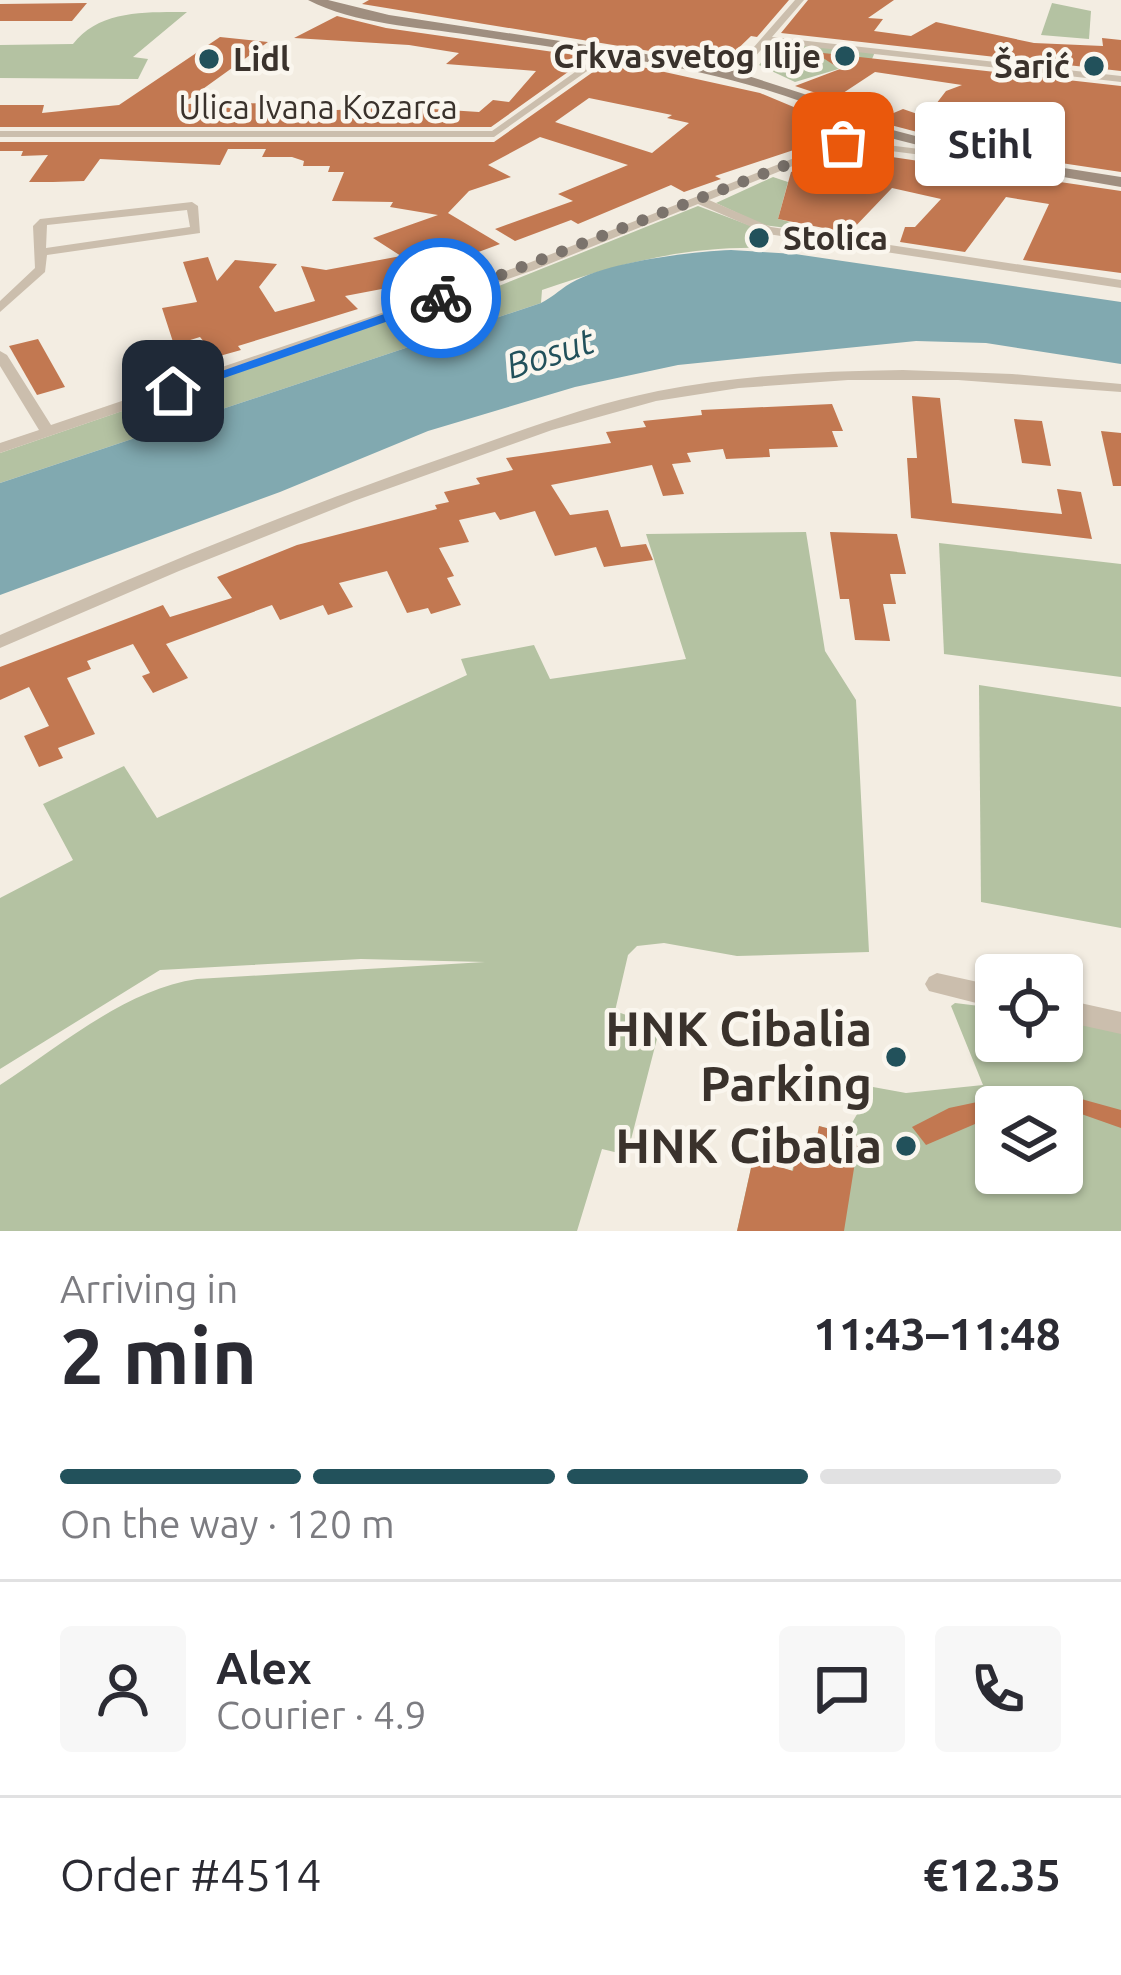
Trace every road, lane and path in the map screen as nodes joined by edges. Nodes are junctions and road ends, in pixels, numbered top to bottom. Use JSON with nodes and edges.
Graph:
{"nodes":[{"id":1,"x":314,"y":0,"type":"edge"},
{"id":2,"x":800,"y":0,"type":"edge"},
{"id":3,"x":765,"y":39,"type":"junction"},
{"id":4,"x":609,"y":52,"type":"junction"},
{"id":5,"x":735,"y":74,"type":"junction"},
{"id":6,"x":1121,"y":79,"type":"edge"},
{"id":7,"x":875,"y":129,"type":"junction"},
{"id":8,"x":0,"y":134,"type":"edge"},
{"id":9,"x":843,"y":143,"type":"junction"},
{"id":10,"x":1000,"y":163,"type":"junction"},
{"id":11,"x":1121,"y":182,"type":"edge"},
{"id":12,"x":702,"y":200,"type":"junction"},
{"id":13,"x":41,"y":252,"type":"junction"},
{"id":14,"x":1121,"y":284,"type":"edge"},
{"id":15,"x":0,"y":308,"type":"edge"},
{"id":16,"x":0,"y":355,"type":"edge"},
{"id":17,"x":1121,"y":388,"type":"edge"},
{"id":18,"x":47,"y":432,"type":"junction"},
{"id":19,"x":0,"y":448,"type":"edge"},
{"id":20,"x":0,"y":642,"type":"edge"},
{"id":21,"x":937,"y":984,"type":"dead end"},
{"id":22,"x":975,"y":992,"type":"edge"},
{"id":23,"x":1083,"y":1015,"type":"edge"},
{"id":24,"x":1121,"y":1023,"type":"edge"}],
"edges":[{"from":1,"to":4,"type":"main road"},
{"from":2,"to":3,"type":"street"},
{"from":3,"to":5,"type":"street"},
{"from":3,"to":6,"type":"street"},
{"from":4,"to":5,"type":"main road"},
{"from":4,"to":8,"type":"street","name":"Ulica Ivana Kozarca"},
{"from":5,"to":7,"type":"main road"},
{"from":7,"to":9,"type":"street"},
{"from":7,"to":10,"type":"main road"},
{"from":9,"to":10,"type":"street"},
{"from":9,"to":12,"type":"street"},
{"from":10,"to":11,"type":"main road"},
{"from":12,"to":14,"type":"street"},
{"from":12,"to":18,"type":"street"},
{"from":13,"to":13,"type":"street"},
{"from":13,"to":15,"type":"street"},
{"from":16,"to":18,"type":"street"},
{"from":17,"to":20,"type":"street"},
{"from":18,"to":19,"type":"street"},
{"from":21,"to":22,"type":"street"},
{"from":23,"to":24,"type":"street"}]}
